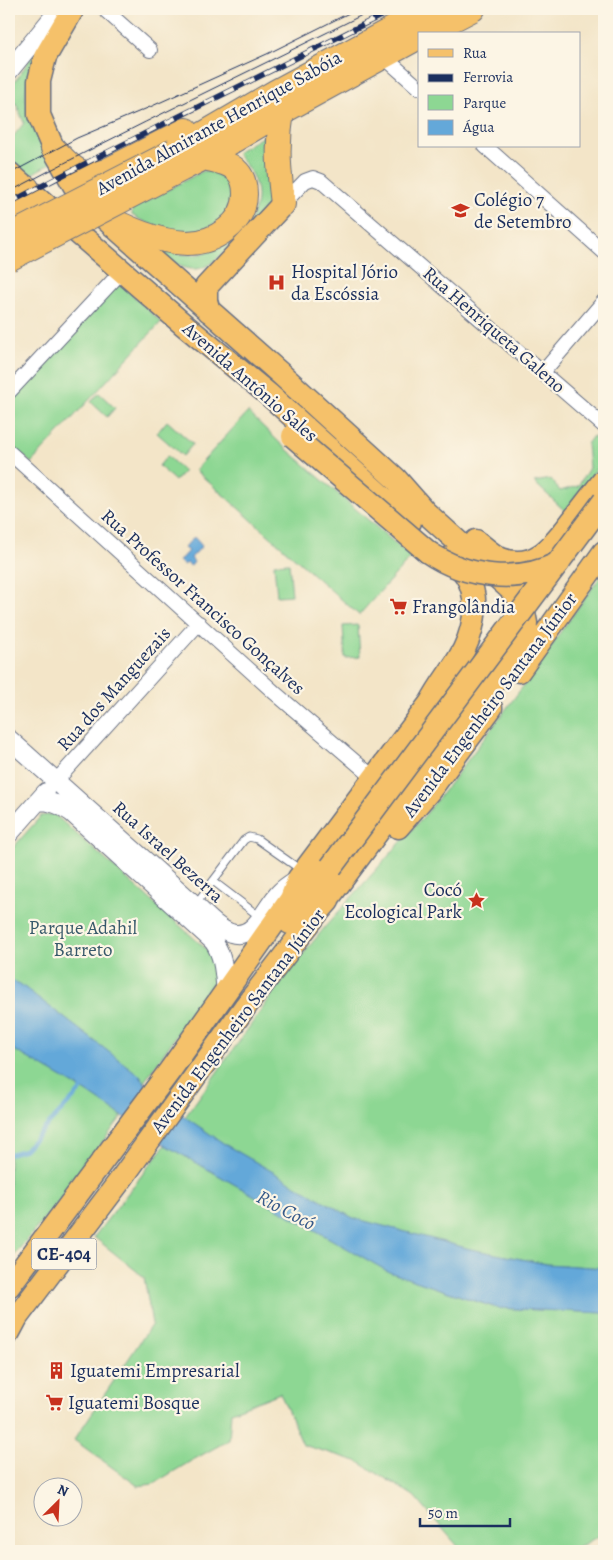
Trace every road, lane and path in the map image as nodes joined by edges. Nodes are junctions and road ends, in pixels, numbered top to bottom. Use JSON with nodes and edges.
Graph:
{"nodes":[{"id":1,"x":63,"y":9,"type":"edge"},
{"id":2,"x":73,"y":9,"type":"edge"},
{"id":3,"x":104,"y":9,"type":"edge"},
{"id":4,"x":429,"y":9,"type":"edge"},
{"id":5,"x":473,"y":9,"type":"edge"},
{"id":6,"x":429,"y":32,"type":"edge"},
{"id":7,"x":418,"y":38,"type":"edge"},
{"id":8,"x":150,"y":50,"type":"dead end"},
{"id":9,"x":383,"y":56,"type":"junction"},
{"id":10,"x":9,"y":71,"type":"edge"},
{"id":11,"x":418,"y":87,"type":"edge"},
{"id":12,"x":278,"y":102,"type":"junction"},
{"id":13,"x":53,"y":148,"type":"junction"},
{"id":14,"x":487,"y":148,"type":"edge"},
{"id":15,"x":187,"y":159,"type":"junction"},
{"id":16,"x":9,"y":173,"type":"edge"},
{"id":17,"x":27,"y":188,"type":"junction"},
{"id":18,"x":283,"y":204,"type":"junction"},
{"id":19,"x":100,"y":214,"type":"junction"},
{"id":20,"x":9,"y":222,"type":"edge"},
{"id":21,"x":9,"y":236,"type":"edge"},
{"id":22,"x":604,"y":252,"type":"edge"},
{"id":23,"x":9,"y":260,"type":"edge"},
{"id":24,"x":123,"y":270,"type":"junction"},
{"id":25,"x":604,"y":301,"type":"edge"},
{"id":26,"x":209,"y":311,"type":"junction"},
{"id":27,"x":183,"y":324,"type":"junction"},
{"id":28,"x":543,"y":372,"type":"junction"},
{"id":29,"x":9,"y":392,"type":"edge"},
{"id":30,"x":604,"y":426,"type":"edge"},
{"id":31,"x":9,"y":452,"type":"edge"},
{"id":32,"x":396,"y":479,"type":"junction"},
{"id":33,"x":604,"y":480,"type":"edge"},
{"id":34,"x":604,"y":501,"type":"edge"},
{"id":35,"x":604,"y":525,"type":"edge"},
{"id":36,"x":561,"y":536,"type":"junction"},
{"id":37,"x":604,"y":544,"type":"edge"},
{"id":38,"x":604,"y":552,"type":"edge"},
{"id":39,"x":474,"y":603,"type":"joint"},
{"id":40,"x":199,"y":623,"type":"junction"},
{"id":41,"x":431,"y":702,"type":"junction"},
{"id":42,"x":452,"y":732,"type":"junction"},
{"id":43,"x":9,"y":739,"type":"edge"},
{"id":44,"x":374,"y":778,"type":"junction"},
{"id":45,"x":56,"y":781,"type":"junction"},
{"id":46,"x":38,"y":801,"type":"junction"},
{"id":47,"x":9,"y":834,"type":"edge"},
{"id":48,"x":302,"y":875,"type":"junction"},
{"id":49,"x":213,"y":881,"type":"junction"},
{"id":50,"x":195,"y":905,"type":"junction"},
{"id":51,"x":318,"y":912,"type":"junction"},
{"id":52,"x":266,"y":923,"type":"junction"},
{"id":53,"x":226,"y":992,"type":"junction"},
{"id":54,"x":9,"y":1286,"type":"edge"},
{"id":55,"x":9,"y":1332,"type":"edge"}],
"edges":[{"from":1,"to":10,"type":"street"},
{"from":2,"to":13,"type":"main road","name":"Avenida Antônio Sales"},
{"from":3,"to":8,"type":"street"},
{"from":4,"to":12,"type":"highway","name":"Avenida Almirante Henrique Sabóia"},
{"from":5,"to":6,"type":"highway"},
{"from":7,"to":9,"type":"highway","name":"Avenida Almirante Henrique Sabóia"},
{"from":9,"to":11,"type":"street"},
{"from":9,"to":12,"type":"highway","name":"Avenida Almirante Henrique Sabóia"},
{"from":12,"to":13,"type":"highway"},
{"from":12,"to":15,"type":"highway","name":"Avenida Almirante Henrique Sabóia"},
{"from":12,"to":15,"type":"highway","name":"Avenida Almirante Henrique Sabóia"},
{"from":12,"to":18,"type":"highway"},
{"from":13,"to":19,"type":"main road","name":"Avenida Antônio Sales"},
{"from":14,"to":22,"type":"street"},
{"from":15,"to":19,"type":"highway"},
{"from":15,"to":21,"type":"highway","name":"Avenida Almirante Henrique Sabóia","bridge":true},
{"from":15,"to":23,"type":"highway","name":"Avenida Almirante Henrique Sabóia","bridge":true},
{"from":16,"to":17,"type":"main road","name":"Avenida Antônio Sales"},
{"from":17,"to":20,"type":"highway"},
{"from":17,"to":24,"type":"main road","name":"Avenida Antônio Sales"},
{"from":18,"to":26,"type":"main road","name":"Rua Henriqueta Galeno"},
{"from":18,"to":28,"type":"street","name":"Rua Henriqueta Galeno"},
{"from":19,"to":26,"type":"main road","name":"Avenida Antônio Sales"},
{"from":24,"to":27,"type":"main road","name":"Avenida Antônio Sales"},
{"from":24,"to":29,"type":"street"},
{"from":25,"to":28,"type":"street"},
{"from":26,"to":32,"type":"main road","name":"Avenida Antônio Sales"},
{"from":27,"to":35,"type":"main road","bridge":true},
{"from":27,"to":39,"type":"main road","name":"Avenida Antônio Sales"},
{"from":28,"to":30,"type":"street","name":"Rua Henriqueta Galeno"},
{"from":31,"to":40,"type":"street","name":"Rua Professor Francisco Gonçalves"},
{"from":32,"to":36,"type":"main road"},
{"from":32,"to":42,"type":"main road"},
{"from":33,"to":36,"type":"main road"},
{"from":34,"to":53,"type":"main road","name":"Avenida Engenheiro Santana Júnior","bridge":true},
{"from":36,"to":37,"type":"main road"},
{"from":38,"to":51,"type":"main road","name":"Avenida Engenheiro Santana Júnior"},
{"from":39,"to":41,"type":"main road","name":"Avenida Engenheiro Santana Júnior"},
{"from":40,"to":44,"type":"street","name":"Rua Professor Francisco Gonçalves"},
{"from":40,"to":45,"type":"street","name":"Rua dos Manguezais"},
{"from":41,"to":42,"type":"main road"},
{"from":41,"to":44,"type":"main road","name":"Avenida Engenheiro Santana Júnior"},
{"from":42,"to":51,"type":"main road"},
{"from":43,"to":45,"type":"street","name":"Rua Israel Bezerra"},
{"from":44,"to":48,"type":"main road","name":"Avenida Engenheiro Santana Júnior"},
{"from":45,"to":46,"type":"street"},
{"from":45,"to":50,"type":"street","name":"Rua Israel Bezerra"},
{"from":46,"to":47,"type":"street"},
{"from":46,"to":53,"type":"street","name":"Rua Israel Bezerra"},
{"from":48,"to":49,"type":"lane"},
{"from":48,"to":52,"type":"main road","name":"Avenida Engenheiro Santana Júnior"},
{"from":49,"to":50,"type":"lane"},
{"from":49,"to":52,"type":"lane"},
{"from":50,"to":52,"type":"street","name":"Rua Israel Bezerra"},
{"from":51,"to":55,"type":"main road","name":"Avenida Engenheiro Santana Júnior","number":"CE-404"},
{"from":52,"to":53,"type":"main road","name":"Avenida Engenheiro Santana Júnior"},
{"from":53,"to":54,"type":"main road","name":"Avenida Engenheiro Santana Júnior","number":"CE-404"}]}
